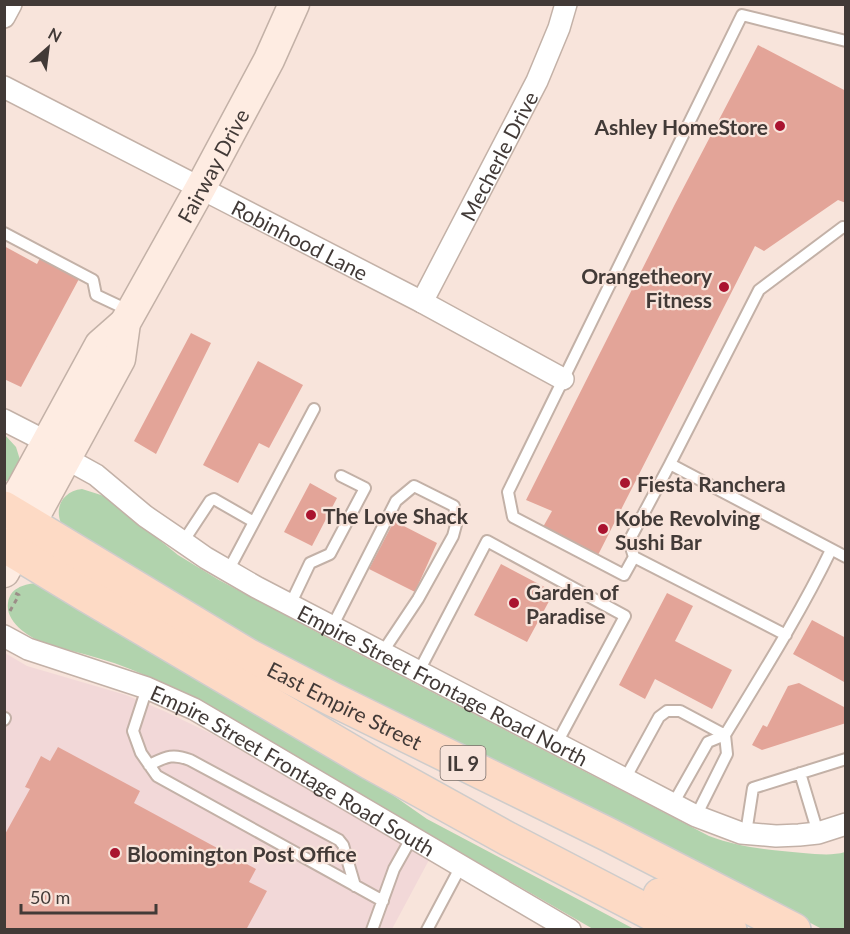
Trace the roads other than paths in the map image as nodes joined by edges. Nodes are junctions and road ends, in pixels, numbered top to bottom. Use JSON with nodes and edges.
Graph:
{"nodes":[{"id":1,"x":11,"y":4,"type":"edge"},
{"id":2,"x":294,"y":4,"type":"edge"},
{"id":3,"x":566,"y":4,"type":"edge"},
{"id":4,"x":4,"y":17,"type":"edge"},
{"id":5,"x":846,"y":41,"type":"edge"},
{"id":6,"x":4,"y":87,"type":"edge"},
{"id":7,"x":201,"y":187,"type":"junction"},
{"id":8,"x":846,"y":228,"type":"edge"},
{"id":9,"x":4,"y":233,"type":"edge"},
{"id":10,"x":422,"y":302,"type":"junction"},
{"id":11,"x":128,"y":317,"type":"junction"},
{"id":12,"x":563,"y":379,"type":"junction"},
{"id":13,"x":314,"y":409,"type":"dead end"},
{"id":14,"x":4,"y":420,"type":"edge"},
{"id":15,"x":57,"y":451,"type":"junction"},
{"id":16,"x":670,"y":464,"type":"junction"},
{"id":17,"x":341,"y":476,"type":"dead end"},
{"id":18,"x":254,"y":522,"type":"junction"},
{"id":19,"x":11,"y":541,"type":"edge"},
{"id":20,"x":183,"y":542,"type":"junction"},
{"id":21,"x":831,"y":550,"type":"junction"},
{"id":22,"x":634,"y":557,"type":"junction"},
{"id":23,"x":846,"y":557,"type":"edge"},
{"id":24,"x":228,"y":571,"type":"junction"},
{"id":25,"x":290,"y":605,"type":"junction"},
{"id":26,"x":332,"y":627,"type":"junction"},
{"id":27,"x":786,"y":635,"type":"junction"},
{"id":28,"x":4,"y":636,"type":"edge"},
{"id":29,"x":382,"y":653,"type":"junction"},
{"id":30,"x":419,"y":672,"type":"junction"},
{"id":31,"x":147,"y":688,"type":"junction"},
{"id":32,"x":725,"y":735,"type":"junction"},
{"id":33,"x":557,"y":743,"type":"junction"},
{"id":34,"x":846,"y":759,"type":"edge"},
{"id":35,"x":149,"y":765,"type":"junction"},
{"id":36,"x":800,"y":773,"type":"junction"},
{"id":37,"x":624,"y":779,"type":"junction"},
{"id":38,"x":673,"y":804,"type":"junction"},
{"id":39,"x":696,"y":816,"type":"junction"},
{"id":40,"x":846,"y":824,"type":"edge"},
{"id":41,"x":818,"y":833,"type":"junction"},
{"id":42,"x":746,"y":834,"type":"junction"},
{"id":43,"x":412,"y":837,"type":"junction"},
{"id":44,"x":508,"y":839,"type":"junction"},
{"id":45,"x":461,"y":866,"type":"junction"},
{"id":46,"x":355,"y":886,"type":"junction"},
{"id":47,"x":383,"y":901,"type":"junction"},
{"id":48,"x":544,"y":923,"type":"edge"},
{"id":49,"x":372,"y":930,"type":"edge"},
{"id":50,"x":428,"y":930,"type":"edge"},
{"id":51,"x":570,"y":930,"type":"edge"},
{"id":52,"x":683,"y":930,"type":"edge"},
{"id":53,"x":730,"y":930,"type":"edge"},
{"id":54,"x":794,"y":930,"type":"edge"}],
"edges":[{"from":1,"to":4,"type":"street"},
{"from":2,"to":7,"type":"main road","name":"Fairway Drive"},
{"from":3,"to":10,"type":"street","name":"Mecherle Drive"},
{"from":5,"to":12,"type":"lane"},
{"from":6,"to":7,"type":"street","name":"Robinhood Lane"},
{"from":7,"to":10,"type":"street","name":"Robinhood Lane"},
{"from":7,"to":11,"type":"main road","name":"Fairway Drive"},
{"from":8,"to":16,"type":"lane"},
{"from":9,"to":11,"type":"lane"},
{"from":10,"to":12,"type":"street","name":"Robinhood Lane"},
{"from":11,"to":15,"type":"main road","name":"Fairway Drive"},
{"from":12,"to":22,"type":"lane"},
{"from":13,"to":18,"type":"lane"},
{"from":14,"to":15,"type":"street","name":"Empire Street Frontage Road North"},
{"from":15,"to":19,"type":"main road","name":"Fairway Drive"},
{"from":15,"to":20,"type":"street","name":"Empire Street Frontage Road North"},
{"from":16,"to":21,"type":"lane"},
{"from":16,"to":22,"type":"lane"},
{"from":17,"to":25,"type":"lane"},
{"from":18,"to":20,"type":"lane"},
{"from":18,"to":24,"type":"lane"},
{"from":19,"to":44,"type":"main road","name":"East Empire Street","number":"IL 9"},
{"from":19,"to":54,"type":"main road","name":"East Empire Street","number":"IL 9"},
{"from":20,"to":24,"type":"street","name":"Empire Street Frontage Road North"},
{"from":21,"to":23,"type":"lane"},
{"from":21,"to":27,"type":"lane"},
{"from":22,"to":27,"type":"lane"},
{"from":24,"to":25,"type":"street","name":"Empire Street Frontage Road North"},
{"from":25,"to":26,"type":"street","name":"Empire Street Frontage Road North"},
{"from":26,"to":29,"type":"street","name":"Empire Street Frontage Road North"},
{"from":26,"to":29,"type":"lane"},
{"from":27,"to":32,"type":"lane"},
{"from":28,"to":31,"type":"street","name":"Empire Street Frontage Road South"},
{"from":29,"to":30,"type":"street","name":"Empire Street Frontage Road North"},
{"from":30,"to":33,"type":"street","name":"Empire Street Frontage Road North"},
{"from":30,"to":33,"type":"lane"},
{"from":31,"to":35,"type":"lane"},
{"from":31,"to":43,"type":"street","name":"Empire Street Frontage Road South"},
{"from":32,"to":37,"type":"lane"},
{"from":32,"to":38,"type":"lane"},
{"from":32,"to":39,"type":"lane"},
{"from":33,"to":37,"type":"street","name":"Empire Street Frontage Road North"},
{"from":34,"to":36,"type":"lane"},
{"from":35,"to":46,"type":"lane"},
{"from":35,"to":46,"type":"lane"},
{"from":36,"to":41,"type":"lane"},
{"from":36,"to":42,"type":"lane"},
{"from":37,"to":38,"type":"street","name":"Empire Street Frontage Road North"},
{"from":38,"to":39,"type":"street","name":"Empire Street Frontage Road North"},
{"from":39,"to":42,"type":"street","name":"Empire Street Frontage Road North"},
{"from":40,"to":41,"type":"street","name":"Empire Street Frontage Road North"},
{"from":41,"to":42,"type":"street","name":"Empire Street Frontage Road North"},
{"from":43,"to":45,"type":"street","name":"Empire Street Frontage Road South"},
{"from":43,"to":47,"type":"lane"},
{"from":44,"to":52,"type":"main road","name":"East Empire Street","number":"IL 9"},
{"from":44,"to":53,"type":"main road"},
{"from":45,"to":48,"type":"street","name":"Empire Street Frontage Road South"},
{"from":45,"to":50,"type":"lane"},
{"from":46,"to":47,"type":"lane"},
{"from":47,"to":49,"type":"lane"},
{"from":48,"to":51,"type":"street","name":"Empire Street Frontage Road South"}]}
